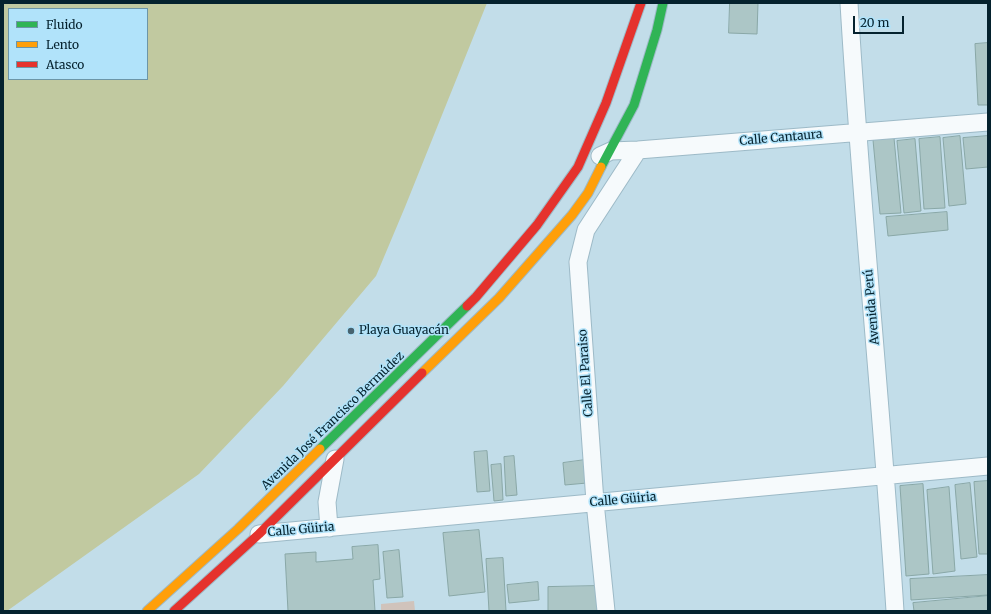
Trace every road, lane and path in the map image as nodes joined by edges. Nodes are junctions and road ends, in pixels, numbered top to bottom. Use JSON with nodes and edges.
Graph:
{"nodes":[{"id":1,"x":641,"y":3,"type":"edge"},
{"id":2,"x":663,"y":3,"type":"edge"},
{"id":3,"x":849,"y":3,"type":"edge"},
{"id":4,"x":988,"y":122,"type":"edge"},
{"id":5,"x":858,"y":132,"type":"junction"},
{"id":6,"x":638,"y":150,"type":"junction"},
{"id":7,"x":611,"y":151,"type":"junction"},
{"id":8,"x":578,"y":167,"type":"junction"},
{"id":9,"x":335,"y":460,"type":"junction"},
{"id":10,"x":988,"y":466,"type":"edge"},
{"id":11,"x":886,"y":476,"type":"junction"},
{"id":12,"x":595,"y":502,"type":"junction"},
{"id":13,"x":329,"y":528,"type":"junction"},
{"id":14,"x":259,"y":534,"type":"junction"},
{"id":15,"x":180,"y":582,"type":"junction"},
{"id":16,"x":181,"y":608,"type":"edge"},
{"id":17,"x":147,"y":611,"type":"edge"},
{"id":18,"x":606,"y":611,"type":"edge"},
{"id":19,"x":895,"y":611,"type":"edge"}],
"edges":[{"from":1,"to":8,"type":"main road","name":"Avenida José Francisco Bermúdez"},
{"from":2,"to":7,"type":"main road"},
{"from":3,"to":5,"type":"street","name":"Avenida Perú"},
{"from":4,"to":5,"type":"street","name":"Calle Cantaura"},
{"from":5,"to":6,"type":"street","name":"Calle Cantaura"},
{"from":5,"to":11,"type":"street","name":"Avenida Perú"},
{"from":6,"to":7,"type":"street","name":"Calle Cantaura"},
{"from":6,"to":12,"type":"street","name":"Calle El Paraiso"},
{"from":7,"to":8,"type":"street","name":"Calle Cantaura"},
{"from":7,"to":9,"type":"main road"},
{"from":8,"to":15,"type":"main road","name":"Avenida José Francisco Bermúdez"},
{"from":9,"to":13,"type":"street"},
{"from":9,"to":14,"type":"main road"},
{"from":10,"to":11,"type":"street","name":"Calle Güiria"},
{"from":11,"to":12,"type":"street","name":"Calle Güiria"},
{"from":11,"to":19,"type":"street","name":"Avenida Perú"},
{"from":12,"to":13,"type":"street","name":"Calle Güiria"},
{"from":12,"to":18,"type":"street","name":"Calle El Paraiso"},
{"from":13,"to":14,"type":"street","name":"Calle Güiria"},
{"from":14,"to":16,"type":"main road"},
{"from":15,"to":16,"type":"street"},
{"from":15,"to":17,"type":"main road","name":"Avenida José Francisco Bermúdez"}]}
